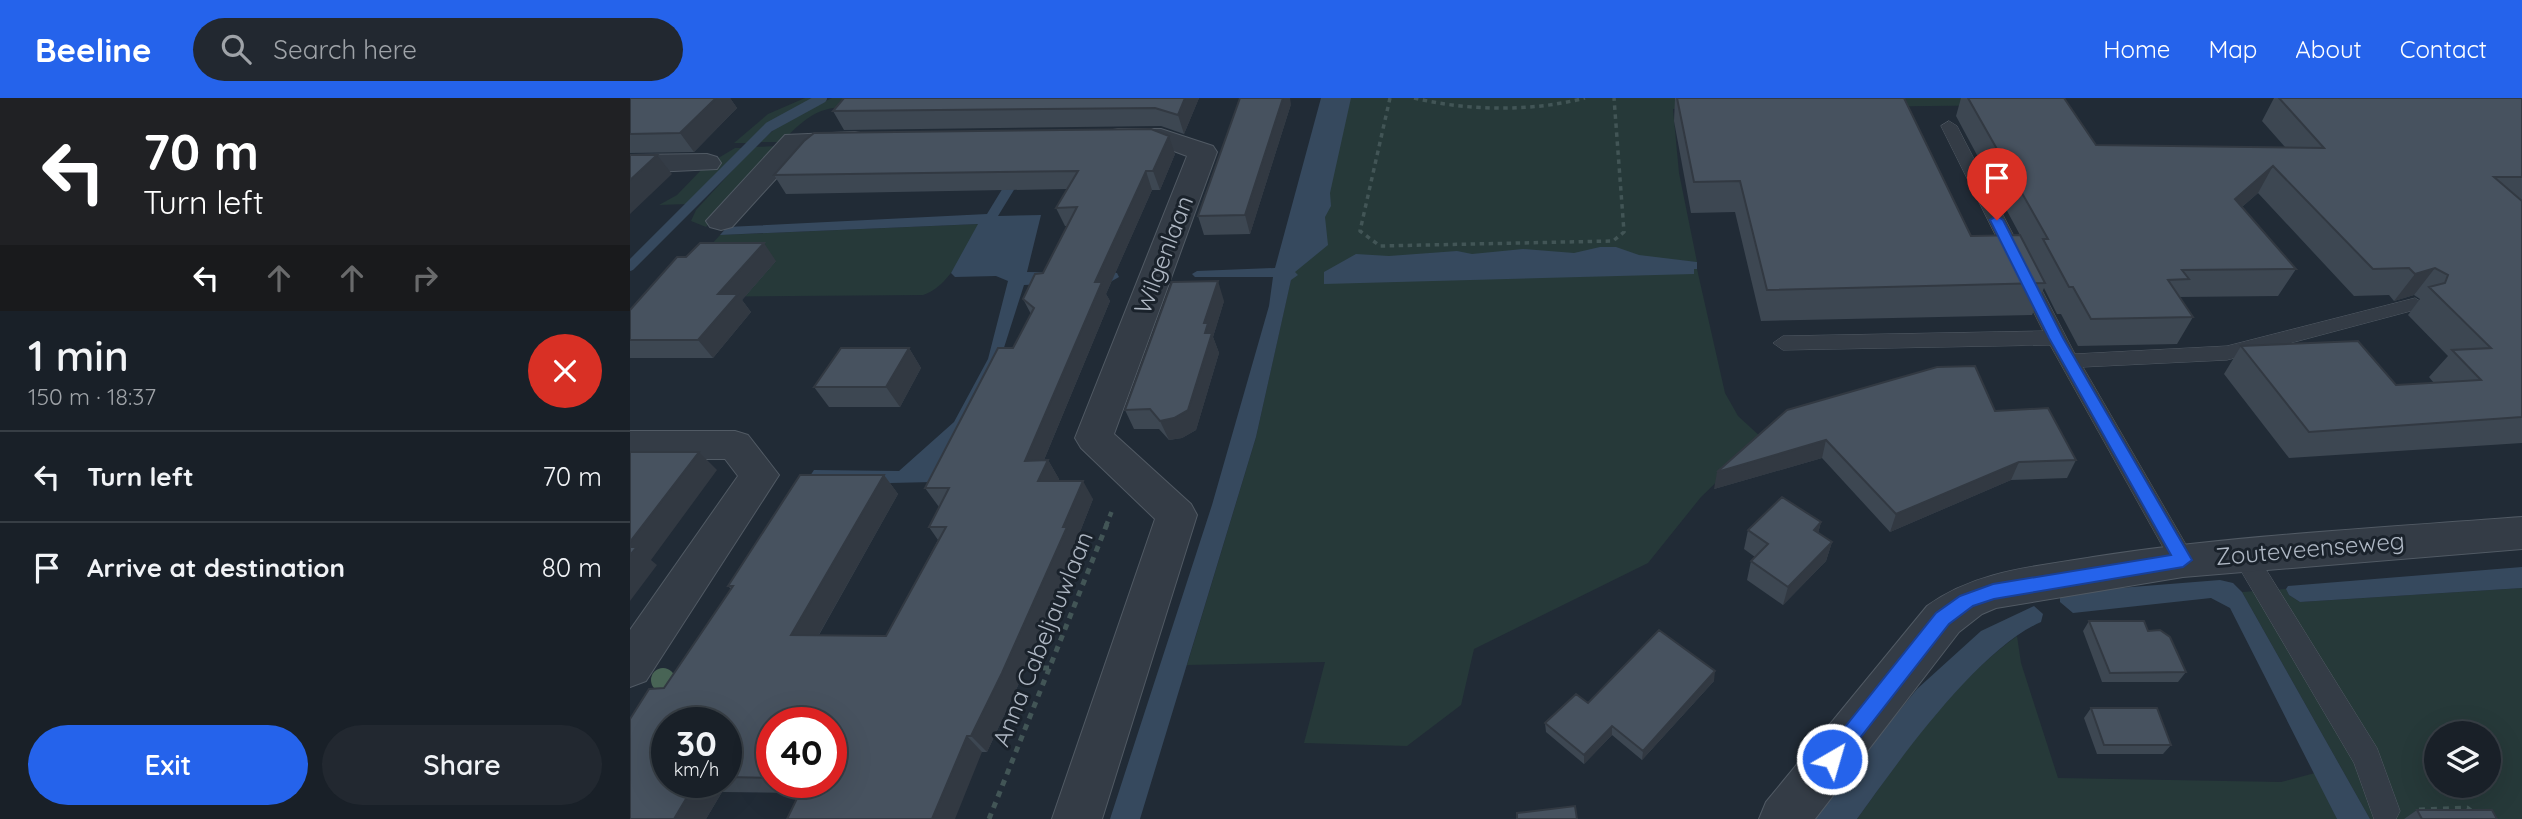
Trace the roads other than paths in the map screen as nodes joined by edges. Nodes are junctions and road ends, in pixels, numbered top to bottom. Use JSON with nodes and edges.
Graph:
{"nodes":[{"id":1,"x":1949,"y":126,"type":"dead end"},
{"id":2,"x":1080,"y":138,"type":"edge"},
{"id":3,"x":890,"y":140,"type":"edge"},
{"id":4,"x":707,"y":163,"type":"dead end"},
{"id":5,"x":630,"y":164,"type":"edge"},
{"id":6,"x":721,"y":221,"type":"dead end"},
{"id":7,"x":2414,"y":304,"type":"dead end"},
{"id":8,"x":2056,"y":338,"type":"junction"},
{"id":9,"x":1783,"y":343,"type":"dead end"},
{"id":10,"x":2069,"y":360,"type":"junction"},
{"id":11,"x":630,"y":445,"type":"edge"},
{"id":12,"x":2522,"y":533,"type":"edge"},
{"id":13,"x":2244,"y":554,"type":"junction"},
{"id":14,"x":2183,"y":560,"type":"junction"},
{"id":15,"x":630,"y":667,"type":"edge"},
{"id":16,"x":2385,"y":811,"type":"road end"},
{"id":17,"x":1077,"y":819,"type":"edge"},
{"id":18,"x":1784,"y":819,"type":"edge"}],
"edges":[{"from":1,"to":8,"type":"lane"},
{"from":2,"to":17,"type":"street","name":"Wilgenlaan"},
{"from":3,"to":6,"type":"street"},
{"from":4,"to":5,"type":"street"},
{"from":7,"to":10,"type":"lane"},
{"from":8,"to":9,"type":"lane"},
{"from":8,"to":10,"type":"lane"},
{"from":10,"to":14,"type":"lane"},
{"from":11,"to":15,"type":"street"},
{"from":12,"to":13,"type":"street","name":"Zouteveenseweg"},
{"from":13,"to":14,"type":"street","name":"Zouteveenseweg"},
{"from":13,"to":16,"type":"lane"},
{"from":14,"to":18,"type":"street","name":"Zouteveenseweg"}]}
